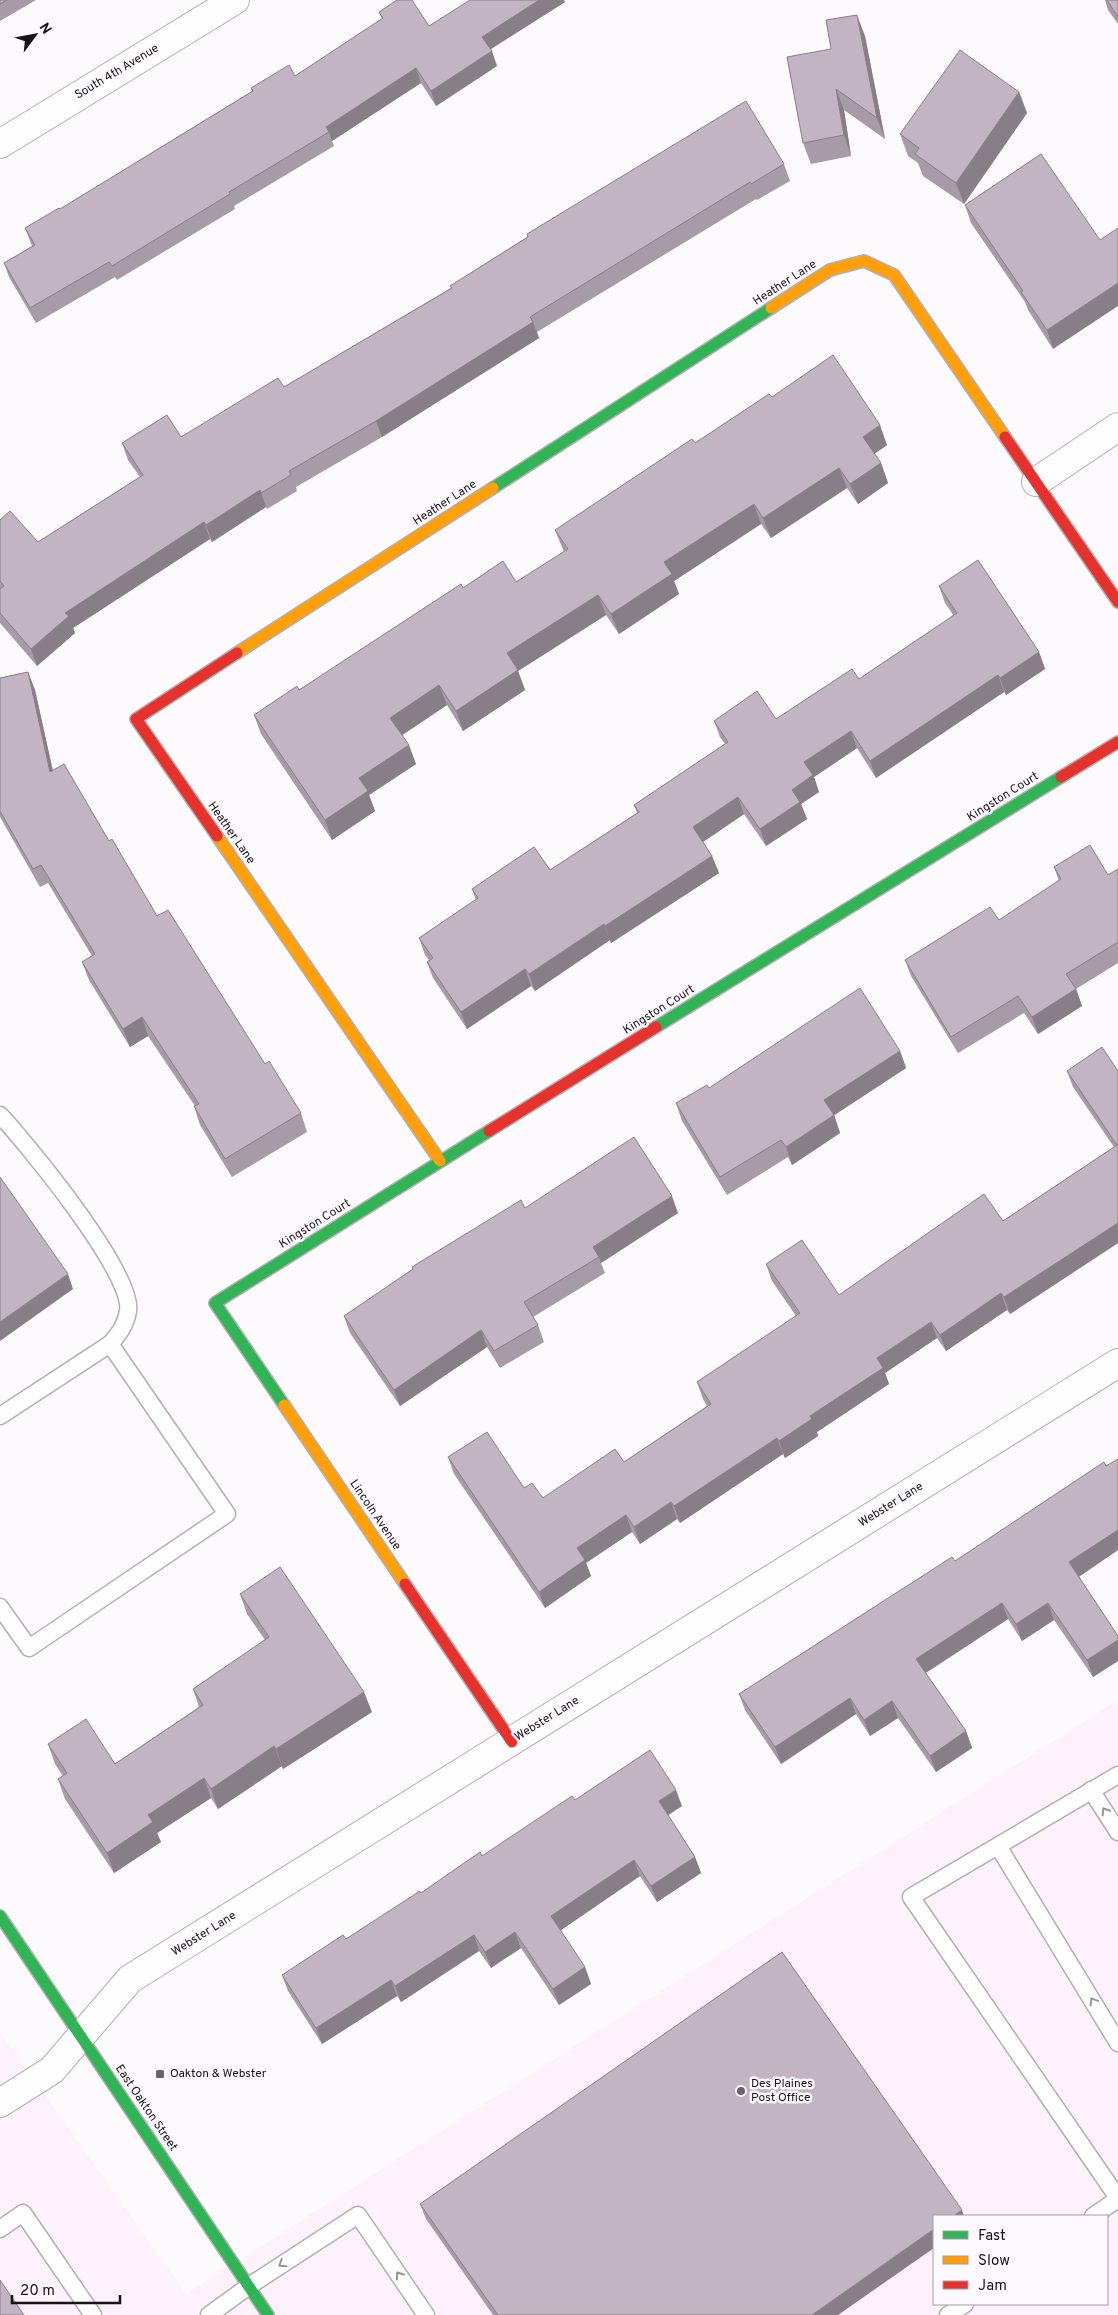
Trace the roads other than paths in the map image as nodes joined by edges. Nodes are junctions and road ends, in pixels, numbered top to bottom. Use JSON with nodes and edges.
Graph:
{"nodes":[{"id":1,"x":235,"y":0,"type":"edge"},
{"id":2,"x":0,"y":144,"type":"edge"},
{"id":3,"x":1118,"y":428,"type":"edge"},
{"id":4,"x":1036,"y":482,"type":"junction"},
{"id":5,"x":1118,"y":602,"type":"edge"},
{"id":6,"x":1118,"y":742,"type":"edge"},
{"id":7,"x":0,"y":1115,"type":"edge"},
{"id":8,"x":440,"y":1161,"type":"junction"},
{"id":9,"x":215,"y":1303,"type":"joint"},
{"id":10,"x":110,"y":1344,"type":"junction"},
{"id":11,"x":1118,"y":1363,"type":"edge"},
{"id":12,"x":0,"y":1416,"type":"edge"},
{"id":13,"x":0,"y":1607,"type":"edge"},
{"id":14,"x":512,"y":1742,"type":"junction"},
{"id":15,"x":1118,"y":1775,"type":"edge"},
{"id":16,"x":1092,"y":1790,"type":"junction"},
{"id":17,"x":1118,"y":1832,"type":"edge"},
{"id":18,"x":998,"y":1846,"type":"junction"},
{"id":19,"x":0,"y":1916,"type":"edge"},
{"id":20,"x":81,"y":2035,"type":"junction"},
{"id":21,"x":1118,"y":2043,"type":"edge"},
{"id":22,"x":0,"y":2103,"type":"edge"},
{"id":23,"x":1116,"y":2191,"type":"edge"},
{"id":24,"x":1094,"y":2215,"type":"edge"},
{"id":25,"x":0,"y":2229,"type":"edge"},
{"id":26,"x":249,"y":2286,"type":"junction"},
{"id":27,"x":963,"y":2305,"type":"edge"},
{"id":28,"x":93,"y":2315,"type":"edge"},
{"id":29,"x":209,"y":2315,"type":"edge"},
{"id":30,"x":268,"y":2315,"type":"edge"},
{"id":31,"x":426,"y":2315,"type":"edge"},
{"id":32,"x":948,"y":2315,"type":"edge"}],
"edges":[{"from":1,"to":2,"type":"street","name":"South 4th Avenue"},
{"from":3,"to":4,"type":"street"},
{"from":4,"to":5,"type":"street","name":"Heather Lane"},
{"from":4,"to":8,"type":"street","name":"Heather Lane"},
{"from":6,"to":8,"type":"street","name":"Kingston Court"},
{"from":7,"to":10,"type":"lane"},
{"from":8,"to":9,"type":"street","name":"Kingston Court"},
{"from":9,"to":14,"type":"street","name":"Lincoln Avenue"},
{"from":10,"to":12,"type":"lane"},
{"from":10,"to":13,"type":"lane"},
{"from":11,"to":14,"type":"street","name":"Webster Lane"},
{"from":14,"to":20,"type":"street","name":"Webster Lane"},
{"from":15,"to":16,"type":"lane"},
{"from":17,"to":16,"type":"lane","one_way":true},
{"from":16,"to":18,"type":"lane"},
{"from":21,"to":18,"type":"lane","one_way":true},
{"from":18,"to":23,"type":"lane"},
{"from":19,"to":20,"type":"street","name":"East Oakton Street"},
{"from":20,"to":22,"type":"street","name":"Webster Lane"},
{"from":20,"to":26,"type":"street","name":"East Oakton Street"},
{"from":23,"to":24,"type":"lane"},
{"from":25,"to":28,"type":"lane"},
{"from":26,"to":29,"type":"lane"},
{"from":26,"to":30,"type":"street","name":"East Oakton Street"},
{"from":31,"to":26,"type":"lane","one_way":true},
{"from":27,"to":32,"type":"lane"}]}
